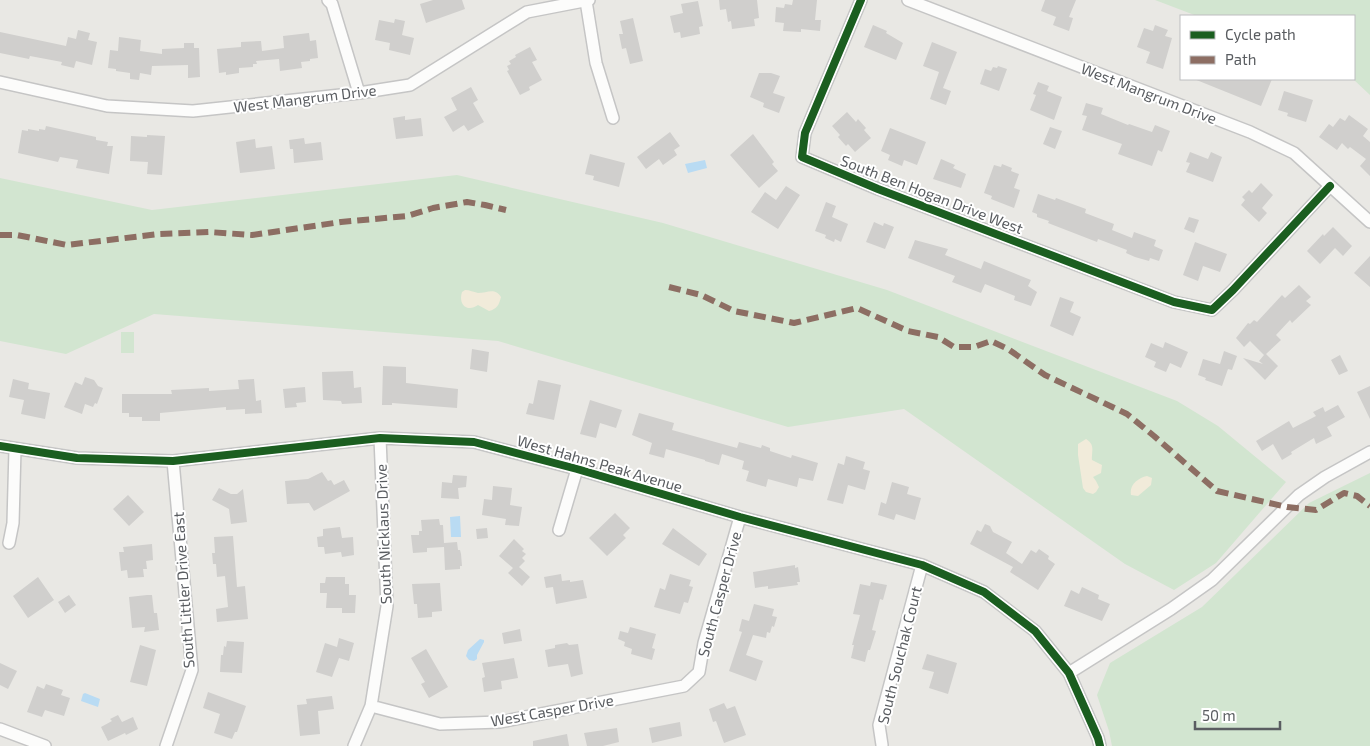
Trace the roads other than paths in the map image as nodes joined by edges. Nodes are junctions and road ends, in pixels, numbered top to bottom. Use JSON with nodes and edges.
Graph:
{"nodes":[{"id":1,"x":328,"y":0,"type":"edge"},
{"id":2,"x":588,"y":0,"type":"edge"},
{"id":3,"x":861,"y":0,"type":"edge"},
{"id":4,"x":908,"y":0,"type":"edge"},
{"id":5,"x":0,"y":82,"type":"edge"},
{"id":6,"x":359,"y":93,"type":"junction"},
{"id":7,"x":613,"y":118,"type":"dead end"},
{"id":8,"x":1330,"y":186,"type":"junction"},
{"id":9,"x":1370,"y":222,"type":"edge"},
{"id":10,"x":380,"y":438,"type":"junction"},
{"id":11,"x":0,"y":446,"type":"edge"},
{"id":12,"x":15,"y":449,"type":"junction"},
{"id":13,"x":1370,"y":452,"type":"edge"},
{"id":14,"x":173,"y":461,"type":"junction"},
{"id":15,"x":577,"y":469,"type":"junction"},
{"id":16,"x":740,"y":517,"type":"junction"},
{"id":17,"x":559,"y":530,"type":"dead end"},
{"id":18,"x":9,"y":543,"type":"dead end"},
{"id":19,"x":922,"y":565,"type":"junction"},
{"id":20,"x":699,"y":672,"type":"joint"},
{"id":21,"x":1069,"y":672,"type":"junction"},
{"id":22,"x":371,"y":706,"type":"junction"},
{"id":23,"x":0,"y":728,"type":"edge"},
{"id":24,"x":882,"y":745,"type":"edge"},
{"id":25,"x":45,"y":746,"type":"edge"},
{"id":26,"x":166,"y":746,"type":"edge"},
{"id":27,"x":354,"y":746,"type":"edge"},
{"id":28,"x":1100,"y":746,"type":"edge"}],
"edges":[{"from":1,"to":6,"type":"street"},
{"from":2,"to":6,"type":"street","name":"West Mangrum Drive"},
{"from":2,"to":7,"type":"street"},
{"from":3,"to":8,"type":"street","name":"South Ben Hogan Drive West"},
{"from":4,"to":8,"type":"street","name":"West Mangrum Drive"},
{"from":5,"to":6,"type":"street","name":"West Mangrum Drive"},
{"from":8,"to":9,"type":"street","name":"West Mangrum Drive"},
{"from":10,"to":14,"type":"street","name":"West Hahns Peak Avenue"},
{"from":10,"to":15,"type":"street","name":"West Hahns Peak Avenue"},
{"from":10,"to":22,"type":"street","name":"South Nicklaus Drive"},
{"from":11,"to":12,"type":"street","name":"West Hahns Peak Avenue"},
{"from":12,"to":14,"type":"street","name":"West Hahns Peak Avenue"},
{"from":12,"to":18,"type":"street"},
{"from":13,"to":21,"type":"street"},
{"from":14,"to":26,"type":"street","name":"South Littler Drive East"},
{"from":15,"to":16,"type":"street","name":"West Hahns Peak Avenue"},
{"from":15,"to":17,"type":"street"},
{"from":16,"to":19,"type":"street","name":"West Hahns Peak Avenue"},
{"from":16,"to":20,"type":"street","name":"South Casper Drive"},
{"from":19,"to":21,"type":"street","name":"West Hahns Peak Avenue"},
{"from":19,"to":24,"type":"street","name":"South Souchak Court"},
{"from":20,"to":22,"type":"street","name":"West Casper Drive"},
{"from":21,"to":28,"type":"street","name":"West Hahns Peak Avenue"},
{"from":22,"to":27,"type":"street","name":"South Nicklaus Drive"},
{"from":23,"to":25,"type":"street"}]}
